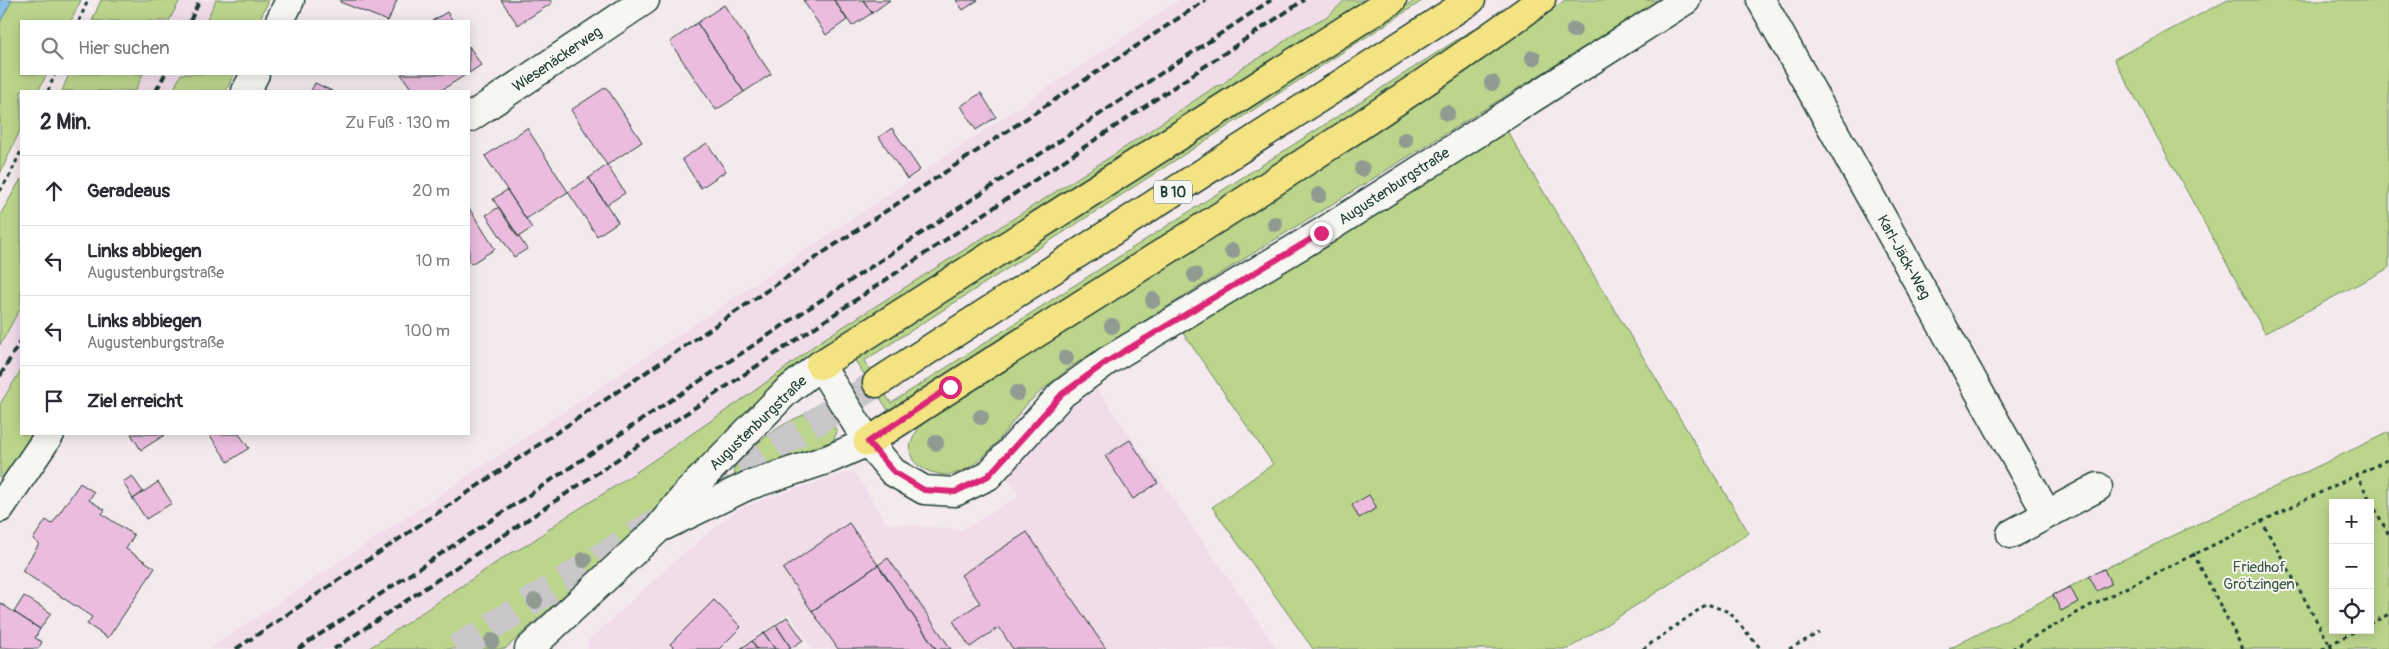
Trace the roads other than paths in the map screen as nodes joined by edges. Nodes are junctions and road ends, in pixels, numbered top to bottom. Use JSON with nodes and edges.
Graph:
{"nodes":[{"id":1,"x":290,"y":0,"type":"edge"},
{"id":2,"x":645,"y":0,"type":"edge"},
{"id":3,"x":1392,"y":0,"type":"edge"},
{"id":4,"x":1471,"y":0,"type":"edge"},
{"id":5,"x":1541,"y":0,"type":"edge"},
{"id":6,"x":1686,"y":0,"type":"edge"},
{"id":7,"x":1761,"y":0,"type":"edge"},
{"id":8,"x":280,"y":20,"type":"edge"},
{"id":9,"x":254,"y":75,"type":"edge"},
{"id":10,"x":246,"y":90,"type":"edge"},
{"id":11,"x":470,"y":117,"type":"edge"},
{"id":12,"x":820,"y":365,"type":"junction"},
{"id":13,"x":877,"y":382,"type":"tunnel mouth"},
{"id":14,"x":49,"y":435,"type":"edge"},
{"id":15,"x":868,"y":442,"type":"junction"},
{"id":16,"x":2098,"y":487,"type":"dead end"},
{"id":17,"x":0,"y":508,"type":"edge"},
{"id":18,"x":2047,"y":514,"type":"junction"},
{"id":19,"x":658,"y":529,"type":"junction"},
{"id":20,"x":2011,"y":534,"type":"dead end"},
{"id":21,"x":529,"y":649,"type":"edge"}],
"edges":[{"from":1,"to":8,"type":"street"},
{"from":2,"to":11,"type":"street","name":"Wiesenäckerweg"},
{"from":3,"to":12,"type":"main road"},
{"from":4,"to":13,"type":"main road","number":"B 10"},
{"from":5,"to":15,"type":"main road"},
{"from":6,"to":15,"type":"street","name":"Augustenburgstraße"},
{"from":7,"to":18,"type":"street","name":"Karl-Jäck-Weg"},
{"from":9,"to":10,"type":"street"},
{"from":12,"to":15,"type":"street","name":"Augustenburgstraße"},
{"from":12,"to":19,"type":"street","name":"Augustenburgstraße"},
{"from":14,"to":17,"type":"street"},
{"from":15,"to":19,"type":"street","name":"Augustenburgstraße"},
{"from":16,"to":18,"type":"street"},
{"from":18,"to":20,"type":"street"},
{"from":19,"to":21,"type":"street","name":"Augustenburgstraße"}]}
